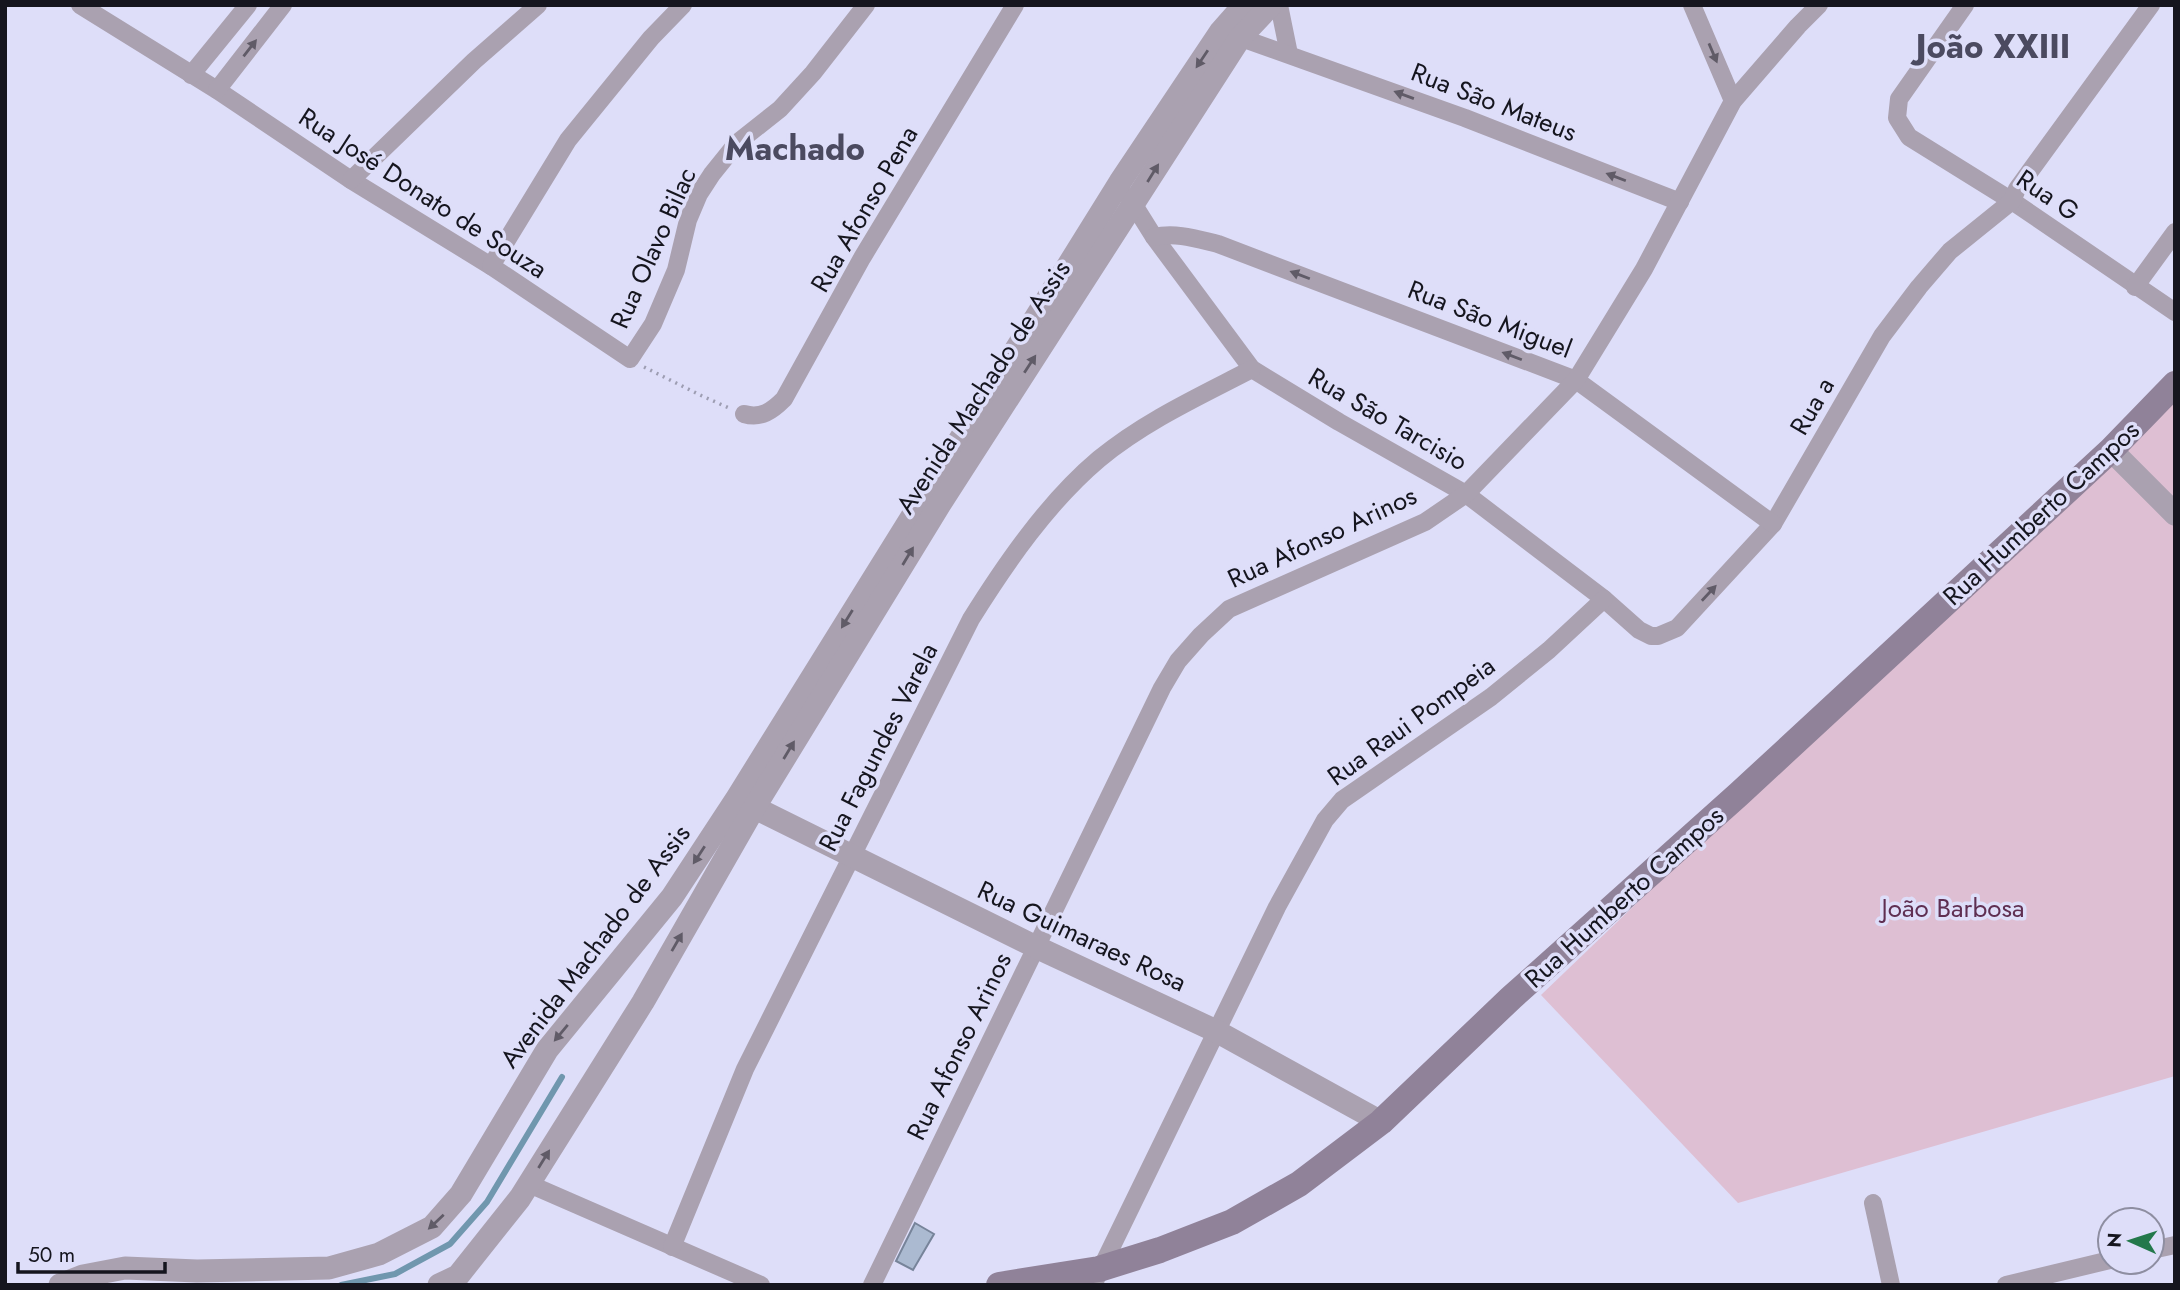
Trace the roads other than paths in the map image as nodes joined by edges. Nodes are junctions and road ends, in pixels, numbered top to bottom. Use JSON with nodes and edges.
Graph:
{"nodes":[{"id":1,"x":80,"y":5,"type":"edge"},
{"id":2,"x":248,"y":5,"type":"edge"},
{"id":3,"x":283,"y":5,"type":"edge"},
{"id":4,"x":538,"y":5,"type":"edge"},
{"id":5,"x":683,"y":5,"type":"edge"},
{"id":6,"x":866,"y":5,"type":"edge"},
{"id":7,"x":1014,"y":5,"type":"edge"},
{"id":8,"x":1244,"y":5,"type":"edge"},
{"id":9,"x":1272,"y":5,"type":"edge"},
{"id":10,"x":1279,"y":5,"type":"edge"},
{"id":11,"x":1692,"y":5,"type":"edge"},
{"id":12,"x":1819,"y":5,"type":"edge"},
{"id":13,"x":1965,"y":5,"type":"edge"},
{"id":14,"x":2151,"y":5,"type":"edge"},
{"id":15,"x":1230,"y":34,"type":"junction"},
{"id":16,"x":1289,"y":54,"type":"junction"},
{"id":17,"x":191,"y":75,"type":"junction"},
{"id":18,"x":217,"y":90,"type":"junction"},
{"id":19,"x":1733,"y":101,"type":"junction"},
{"id":20,"x":351,"y":180,"type":"junction"},
{"id":21,"x":1119,"y":182,"type":"junction"},
{"id":22,"x":2012,"y":201,"type":"junction"},
{"id":23,"x":1680,"y":202,"type":"junction"},
{"id":24,"x":1134,"y":204,"type":"junction"},
{"id":25,"x":2175,"y":233,"type":"edge"},
{"id":26,"x":1154,"y":237,"type":"junction"},
{"id":27,"x":491,"y":267,"type":"junction"},
{"id":28,"x":2136,"y":288,"type":"junction"},
{"id":29,"x":2175,"y":312,"type":"edge"},
{"id":30,"x":630,"y":359,"type":"joint"},
{"id":31,"x":1252,"y":369,"type":"junction"},
{"id":32,"x":1576,"y":380,"type":"junction"},
{"id":33,"x":2175,"y":384,"type":"edge"},
{"id":34,"x":744,"y":414,"type":"road end"},
{"id":35,"x":2111,"y":450,"type":"junction"},
{"id":36,"x":1466,"y":494,"type":"junction"},
{"id":37,"x":2175,"y":514,"type":"edge"},
{"id":38,"x":1773,"y":524,"type":"junction"},
{"id":39,"x":1604,"y":599,"type":"junction"},
{"id":40,"x":1658,"y":636,"type":"joint"},
{"id":41,"x":745,"y":803,"type":"junction"},
{"id":42,"x":852,"y":856,"type":"junction"},
{"id":43,"x":1036,"y":947,"type":"junction"},
{"id":44,"x":1216,"y":1031,"type":"junction"},
{"id":45,"x":1381,"y":1122,"type":"junction"},
{"id":46,"x":528,"y":1184,"type":"junction"},
{"id":47,"x":1873,"y":1203,"type":"dead end"},
{"id":48,"x":673,"y":1247,"type":"junction"},
{"id":49,"x":2096,"y":1264,"type":"edge"},
{"id":50,"x":1096,"y":1277,"type":"edge"},
{"id":51,"x":2048,"y":1279,"type":"edge"},
{"id":52,"x":60,"y":1285,"type":"edge"},
{"id":53,"x":439,"y":1285,"type":"edge"},
{"id":54,"x":761,"y":1285,"type":"edge"},
{"id":55,"x":872,"y":1285,"type":"edge"},
{"id":56,"x":999,"y":1285,"type":"edge"},
{"id":57,"x":1891,"y":1285,"type":"edge"},
{"id":58,"x":2006,"y":1285,"type":"edge"}],
"edges":[{"from":1,"to":17,"type":"street","name":"Rua José Donato de Souza"},
{"from":2,"to":17,"type":"street"},
{"from":18,"to":3,"type":"street","one_way":true},
{"from":4,"to":20,"type":"street"},
{"from":5,"to":27,"type":"street"},
{"from":6,"to":30,"type":"street","name":"Rua Olavo Bilac"},
{"from":7,"to":34,"type":"street","name":"Rua Afonso Pena"},
{"from":8,"to":15,"type":"street","name":"Avenida Machado de Assis"},
{"from":9,"to":15,"type":"street","name":"Avenida Machado de Assis"},
{"from":10,"to":16,"type":"street"},
{"from":11,"to":19,"type":"street","one_way":true},
{"from":12,"to":19,"type":"street","name":"Rua Afonso Arinos"},
{"from":13,"to":22,"type":"street","name":"Rua G"},
{"from":14,"to":22,"type":"street"},
{"from":15,"to":16,"type":"street","name":"Rua São Mateus"},
{"from":15,"to":21,"type":"street","name":"Avenida Machado de Assis","one_way":true},
{"from":24,"to":15,"type":"street","name":"Avenida Machado de Assis","one_way":true},
{"from":23,"to":16,"type":"street","name":"Rua São Mateus","one_way":true},
{"from":17,"to":18,"type":"street","name":"Rua José Donato de Souza"},
{"from":18,"to":20,"type":"street","name":"Rua José Donato de Souza"},
{"from":19,"to":23,"type":"street","name":"Rua Afonso Arinos"},
{"from":20,"to":27,"type":"street","name":"Rua José Donato de Souza"},
{"from":21,"to":24,"type":"street","name":"Rua São Tarcisio"},
{"from":21,"to":41,"type":"street","name":"Avenida Machado de Assis","one_way":true},
{"from":22,"to":28,"type":"street","name":"Rua G"},
{"from":22,"to":38,"type":"street","name":"Rua a"},
{"from":23,"to":32,"type":"street","name":"Rua Afonso Arinos"},
{"from":24,"to":26,"type":"street","name":"Rua São Tarcisio"},
{"from":41,"to":24,"type":"street","name":"Avenida Machado de Assis","one_way":true},
{"from":25,"to":28,"type":"street"},
{"from":26,"to":31,"type":"street","name":"Rua São Tarcisio"},
{"from":32,"to":26,"type":"street","name":"Rua São Miguel","one_way":true},
{"from":27,"to":30,"type":"street","name":"Rua José Donato de Souza"},
{"from":28,"to":29,"type":"street","name":"Rua G"},
{"from":31,"to":36,"type":"street","name":"Rua São Tarcisio"},
{"from":31,"to":42,"type":"street","name":"Rua Fagundes Varela"},
{"from":32,"to":36,"type":"street","name":"Rua Afonso Arinos"},
{"from":32,"to":38,"type":"street","name":"Rua São Miguel"},
{"from":33,"to":35,"type":"main road","name":"Rua Humberto Campos"},
{"from":35,"to":37,"type":"street"},
{"from":35,"to":45,"type":"main road","name":"Rua Humberto Campos"},
{"from":36,"to":39,"type":"street","name":"Rua São Tarcisio"},
{"from":36,"to":43,"type":"street","name":"Rua Afonso Arinos"},
{"from":40,"to":38,"type":"street","name":"Rua a","one_way":true},
{"from":39,"to":40,"type":"street","name":"Rua São Tarcisio"},
{"from":39,"to":44,"type":"street","name":"Rua Raui Pompeia"},
{"from":41,"to":42,"type":"street","name":"Rua Guimaraes Rosa"},
{"from":46,"to":41,"type":"street","name":"Avenida Machado de Assis","one_way":true},
{"from":41,"to":52,"type":"street","name":"Avenida Machado de Assis","one_way":true},
{"from":42,"to":43,"type":"street","name":"Rua Guimaraes Rosa"},
{"from":42,"to":48,"type":"street","name":"Rua Fagundes Varela"},
{"from":43,"to":44,"type":"street","name":"Rua Guimaraes Rosa"},
{"from":43,"to":55,"type":"street","name":"Rua Afonso Arinos"},
{"from":44,"to":45,"type":"street","name":"Rua Guimaraes Rosa"},
{"from":44,"to":50,"type":"street","name":"Rua Raui Pompeia"},
{"from":45,"to":50,"type":"main road","name":"Rua Humberto Campos"},
{"from":46,"to":48,"type":"street"},
{"from":46,"to":53,"type":"street","name":"Avenida Machado de Assis"},
{"from":47,"to":57,"type":"street"},
{"from":48,"to":54,"type":"street"},
{"from":49,"to":51,"type":"street"},
{"from":50,"to":56,"type":"main road","name":"Rua Humberto Campos"},
{"from":51,"to":58,"type":"street"}]}
